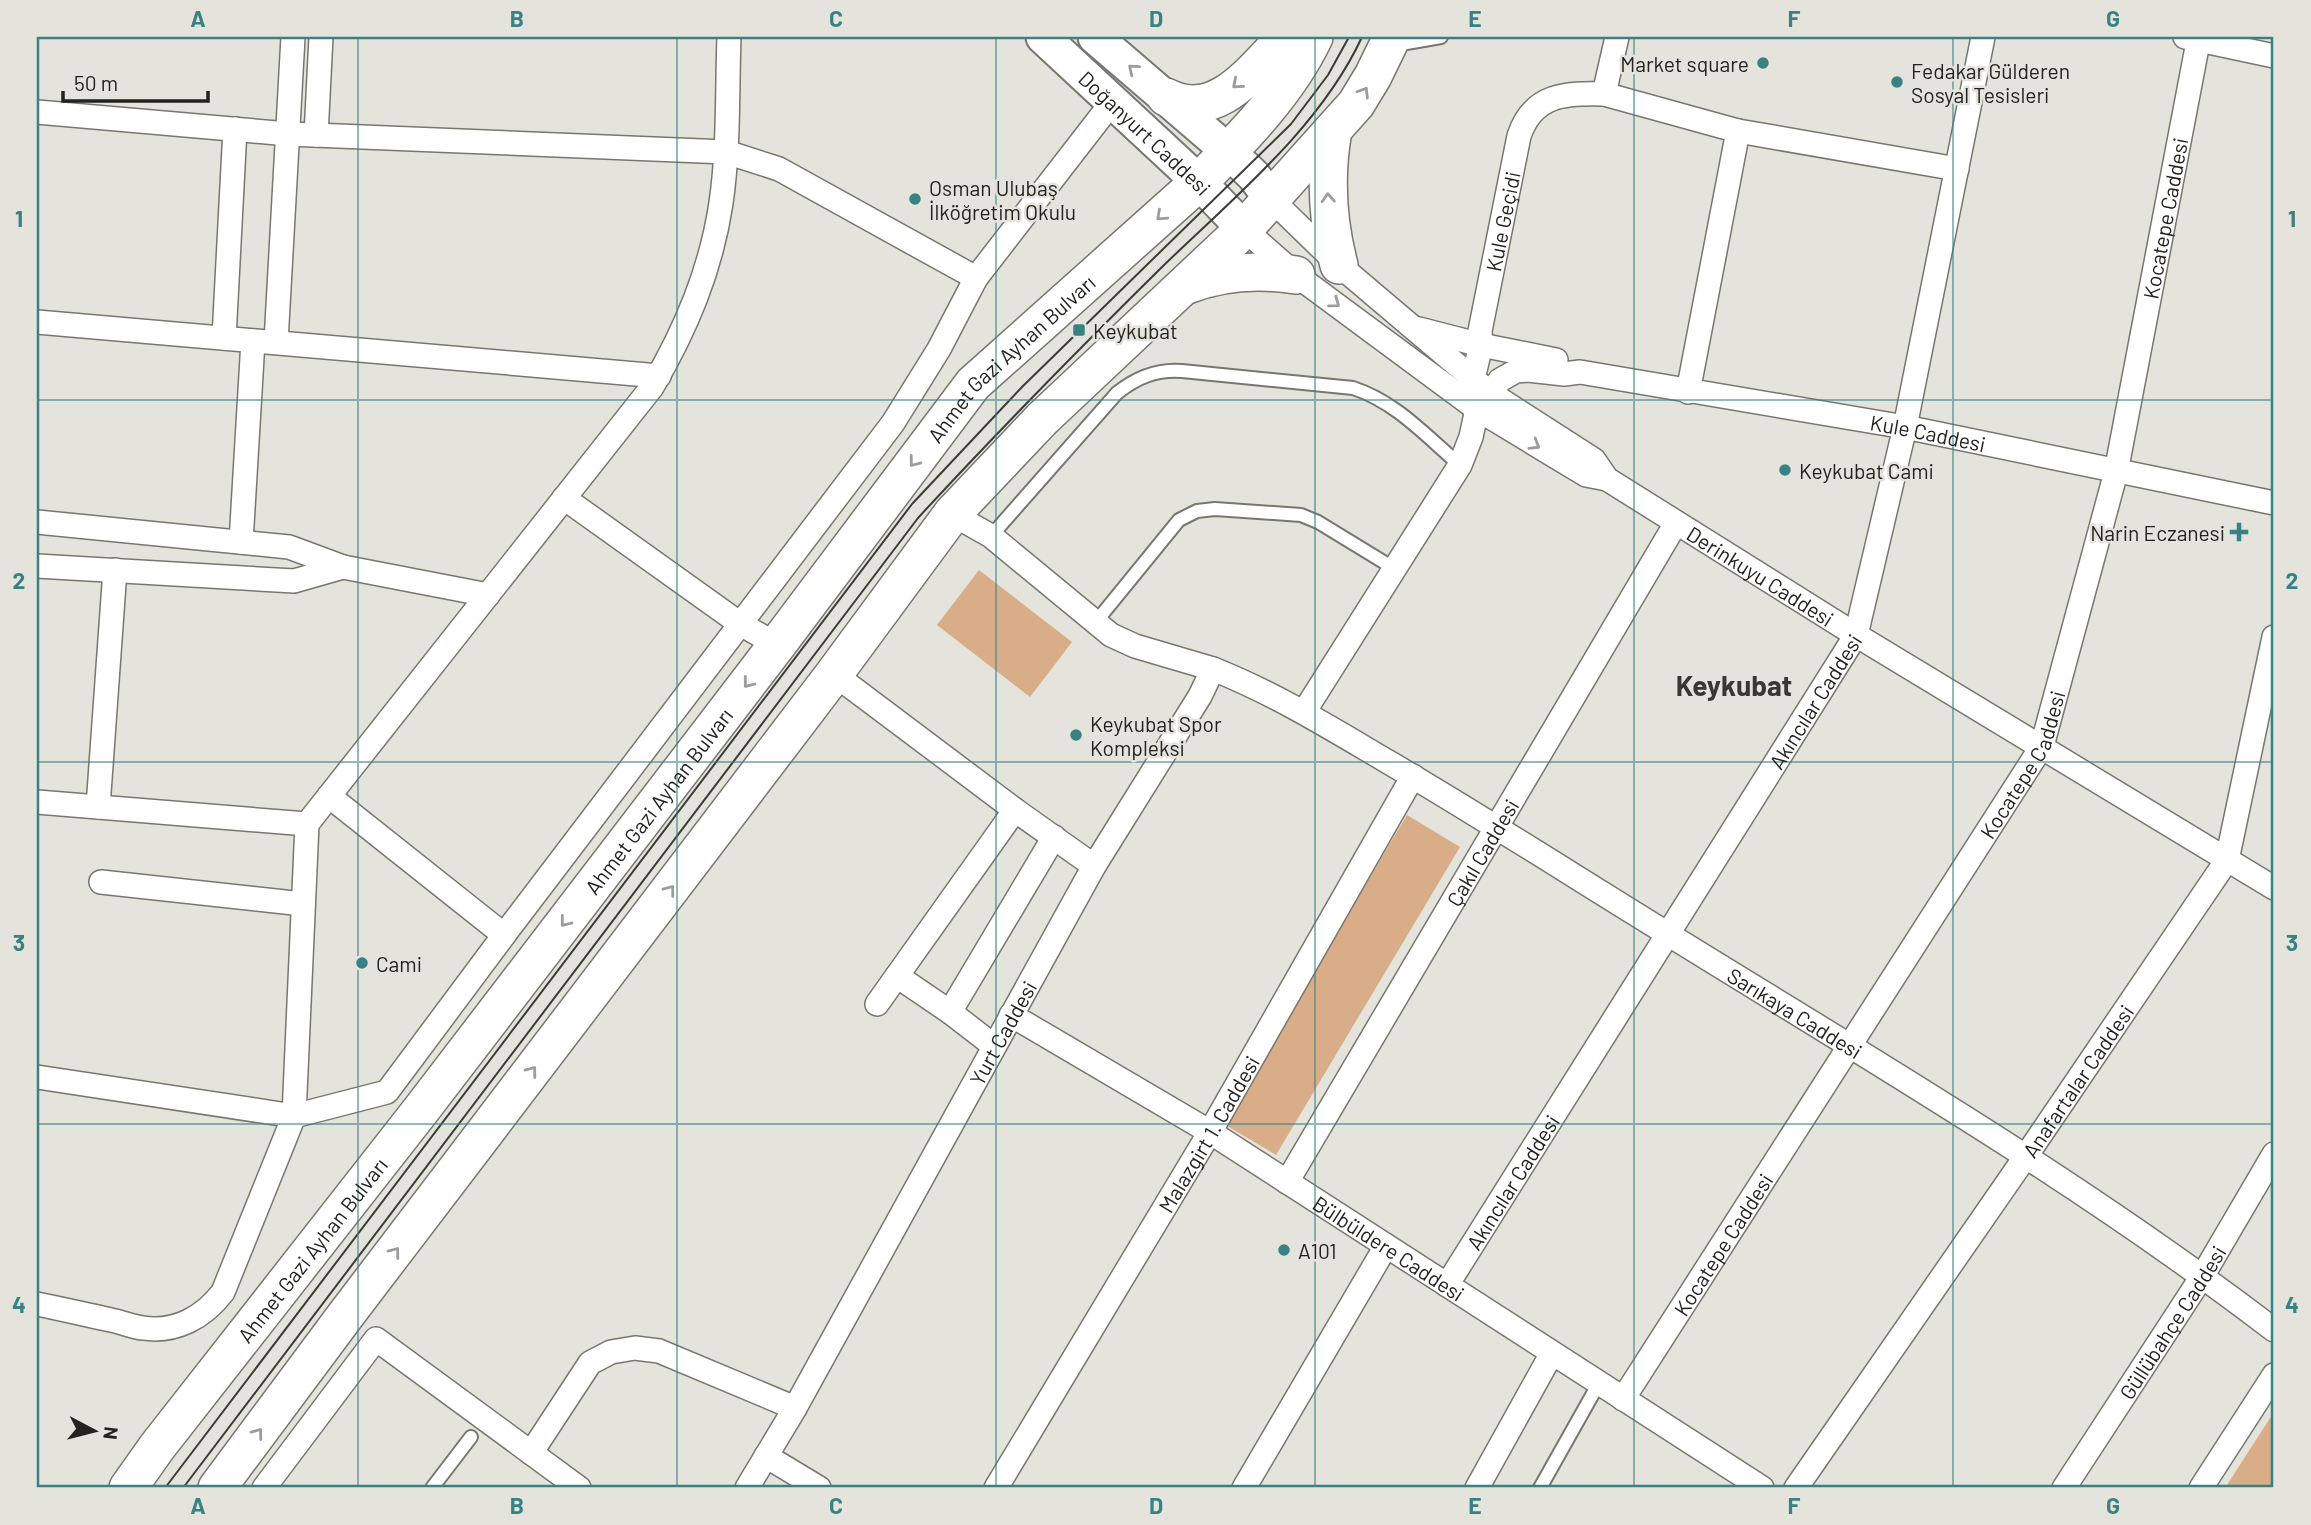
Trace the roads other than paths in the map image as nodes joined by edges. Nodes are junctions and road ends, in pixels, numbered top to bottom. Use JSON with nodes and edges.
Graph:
{"nodes":[{"id":1,"x":293,"y":37,"type":"edge"},
{"id":2,"x":321,"y":37,"type":"edge"},
{"id":3,"x":729,"y":37,"type":"edge"},
{"id":4,"x":1043,"y":37,"type":"edge"},
{"id":5,"x":1095,"y":37,"type":"edge"},
{"id":6,"x":1286,"y":37,"type":"edge"},
{"id":7,"x":1314,"y":37,"type":"edge"},
{"id":8,"x":1441,"y":37,"type":"edge"},
{"id":9,"x":1617,"y":37,"type":"edge"},
{"id":10,"x":1983,"y":37,"type":"edge"},
{"id":11,"x":2193,"y":38,"type":"edge"},
{"id":12,"x":1390,"y":42,"type":"edge"},
{"id":13,"x":2274,"y":56,"type":"edge"},
{"id":14,"x":1604,"y":94,"type":"junction"},
{"id":15,"x":1166,"y":97,"type":"junction"},
{"id":16,"x":1112,"y":101,"type":"junction"},
{"id":17,"x":37,"y":112,"type":"edge"},
{"id":18,"x":235,"y":129,"type":"junction"},
{"id":19,"x":1333,"y":130,"type":"junction"},
{"id":20,"x":1738,"y":131,"type":"junction"},
{"id":21,"x":289,"y":134,"type":"junction"},
{"id":22,"x":316,"y":135,"type":"junction"},
{"id":23,"x":726,"y":152,"type":"junction"},
{"id":24,"x":1228,"y":152,"type":"junction"},
{"id":25,"x":1957,"y":169,"type":"junction"},
{"id":26,"x":1199,"y":182,"type":"junction"},
{"id":27,"x":1272,"y":199,"type":"junction"},
{"id":28,"x":1244,"y":229,"type":"junction"},
{"id":29,"x":1339,"y":265,"type":"junction"},
{"id":30,"x":1296,"y":275,"type":"junction"},
{"id":31,"x":976,"y":278,"type":"junction"},
{"id":32,"x":1183,"y":287,"type":"junction"},
{"id":33,"x":37,"y":322,"type":"edge"},
{"id":34,"x":1412,"y":327,"type":"junction"},
{"id":35,"x":224,"y":338,"type":"junction"},
{"id":36,"x":265,"y":342,"type":"junction"},
{"id":37,"x":1481,"y":345,"type":"junction"},
{"id":38,"x":1580,"y":372,"type":"junction"},
{"id":39,"x":659,"y":376,"type":"junction"},
{"id":40,"x":1688,"y":392,"type":"junction"},
{"id":41,"x":1480,"y":394,"type":"junction"},
{"id":42,"x":1905,"y":428,"type":"junction"},
{"id":43,"x":1460,"y":465,"type":"junction"},
{"id":44,"x":2116,"y":472,"type":"junction"},
{"id":45,"x":564,"y":498,"type":"junction"},
{"id":46,"x":2274,"y":503,"type":"edge"},
{"id":47,"x":952,"y":514,"type":"junction"},
{"id":48,"x":37,"y":522,"type":"edge"},
{"id":49,"x":1676,"y":523,"type":"junction"},
{"id":50,"x":991,"y":536,"type":"junction"},
{"id":51,"x":241,"y":542,"type":"junction"},
{"id":52,"x":37,"y":566,"type":"edge"},
{"id":53,"x":343,"y":567,"type":"junction"},
{"id":54,"x":1395,"y":569,"type":"junction"},
{"id":55,"x":115,"y":570,"type":"junction"},
{"id":56,"x":488,"y":595,"type":"junction"},
{"id":57,"x":739,"y":624,"type":"junction"},
{"id":58,"x":1095,"y":624,"type":"junction"},
{"id":59,"x":1856,"y":635,"type":"junction"},
{"id":60,"x":2274,"y":637,"type":"edge"},
{"id":61,"x":777,"y":645,"type":"junction"},
{"id":62,"x":1213,"y":669,"type":"junction"},
{"id":63,"x":834,"y":674,"type":"junction"},
{"id":64,"x":1304,"y":712,"type":"junction"},
{"id":65,"x":2267,"y":713,"type":"edge"},
{"id":66,"x":2042,"y":746,"type":"junction"},
{"id":67,"x":1413,"y":776,"type":"junction"},
{"id":68,"x":329,"y":796,"type":"junction"},
{"id":69,"x":37,"y":802,"type":"edge"},
{"id":70,"x":99,"y":807,"type":"junction"},
{"id":71,"x":1015,"y":810,"type":"junction"},
{"id":72,"x":307,"y":824,"type":"junction"},
{"id":73,"x":1496,"y":828,"type":"junction"},
{"id":74,"x":1054,"y":837,"type":"junction"},
{"id":75,"x":2227,"y":860,"type":"junction"},
{"id":76,"x":1094,"y":866,"type":"junction"},
{"id":77,"x":101,"y":882,"type":"dead end"},
{"id":78,"x":2274,"y":888,"type":"edge"},
{"id":79,"x":303,"y":904,"type":"junction"},
{"id":80,"x":503,"y":934,"type":"junction"},
{"id":81,"x":1668,"y":935,"type":"junction"},
{"id":82,"x":897,"y":976,"type":"junction"},
{"id":83,"x":877,"y":1004,"type":"dead end"},
{"id":84,"x":950,"y":1012,"type":"junction"},
{"id":85,"x":1011,"y":1016,"type":"junction"},
{"id":86,"x":994,"y":1046,"type":"junction"},
{"id":87,"x":1850,"y":1047,"type":"junction"},
{"id":88,"x":37,"y":1077,"type":"edge"},
{"id":89,"x":387,"y":1092,"type":"junction"},
{"id":90,"x":421,"y":1110,"type":"junction"},
{"id":91,"x":294,"y":1116,"type":"junction"},
{"id":92,"x":1210,"y":1132,"type":"junction"},
{"id":93,"x":2274,"y":1154,"type":"edge"},
{"id":94,"x":2026,"y":1156,"type":"junction"},
{"id":95,"x":1287,"y":1182,"type":"junction"},
{"id":96,"x":1386,"y":1246,"type":"junction"},
{"id":97,"x":2203,"y":1275,"type":"junction"},
{"id":98,"x":1447,"y":1285,"type":"junction"},
{"id":99,"x":37,"y":1304,"type":"edge"},
{"id":100,"x":2274,"y":1330,"type":"edge"},
{"id":101,"x":1552,"y":1353,"type":"junction"},
{"id":102,"x":2274,"y":1374,"type":"edge"},
{"id":103,"x":1599,"y":1383,"type":"junction"},
{"id":104,"x":1623,"y":1399,"type":"junction"},
{"id":105,"x":795,"y":1408,"type":"junction"},
{"id":106,"x":471,"y":1437,"type":"dead end"},
{"id":107,"x":531,"y":1453,"type":"junction"},
{"id":108,"x":766,"y":1456,"type":"junction"},
{"id":109,"x":128,"y":1488,"type":"edge"},
{"id":110,"x":217,"y":1488,"type":"edge"},
{"id":111,"x":264,"y":1488,"type":"edge"},
{"id":112,"x":432,"y":1488,"type":"edge"},
{"id":113,"x":579,"y":1488,"type":"edge"},
{"id":114,"x":747,"y":1488,"type":"edge"},
{"id":115,"x":819,"y":1488,"type":"edge"},
{"id":116,"x":996,"y":1488,"type":"edge"},
{"id":117,"x":1244,"y":1488,"type":"edge"},
{"id":118,"x":1477,"y":1488,"type":"edge"},
{"id":119,"x":1541,"y":1488,"type":"edge"},
{"id":120,"x":1762,"y":1488,"type":"edge"},
{"id":121,"x":1796,"y":1488,"type":"edge"},
{"id":122,"x":2064,"y":1488,"type":"edge"},
{"id":123,"x":2201,"y":1488,"type":"edge"}],
"edges":[{"from":1,"to":21,"type":"street"},
{"from":2,"to":22,"type":"street"},
{"from":3,"to":23,"type":"street"},
{"from":4,"to":16,"type":"street","name":"Doğanyurt Caddesi"},
{"from":15,"to":5,"type":"street","name":"Doğanyurt Caddesi","one_way":true},
{"from":6,"to":15,"type":"main road","one_way":true},
{"from":7,"to":24,"type":"main road","name":"Ahmet Gazi Ayhan Bulvarı"},
{"from":8,"to":12,"type":"lane"},
{"from":9,"to":14,"type":"street"},
{"from":10,"to":25,"type":"street","name":"Akıncılar Caddesi"},
{"from":11,"to":13,"type":"street"},
{"from":11,"to":44,"type":"street","name":"Kocatepe Caddesi"},
{"from":19,"to":12,"type":"main road","one_way":true},
{"from":14,"to":20,"type":"street"},
{"from":14,"to":37,"type":"street","name":"Kule Geçidi"},
{"from":15,"to":24,"type":"street","name":"Doğanyurt Caddesi"},
{"from":16,"to":26,"type":"street","name":"Doğanyurt Caddesi"},
{"from":16,"to":31,"type":"street"},
{"from":17,"to":18,"type":"street"},
{"from":18,"to":21,"type":"street"},
{"from":18,"to":35,"type":"street"},
{"from":19,"to":27,"type":"main road"},
{"from":29,"to":19,"type":"main road","one_way":true},
{"from":20,"to":25,"type":"street"},
{"from":20,"to":40,"type":"street"},
{"from":21,"to":22,"type":"street"},
{"from":21,"to":36,"type":"street"},
{"from":22,"to":23,"type":"street"},
{"from":23,"to":31,"type":"street"},
{"from":23,"to":39,"type":"street"},
{"from":24,"to":26,"type":"main road","name":"Ahmet Gazi Ayhan Bulvarı"},
{"from":24,"to":27,"type":"street","name":"Doğanyurt Caddesi"},
{"from":25,"to":42,"type":"street","name":"Akıncılar Caddesi"},
{"from":26,"to":28,"type":"street","name":"Doğanyurt Caddesi"},
{"from":26,"to":61,"type":"main road","name":"Ahmet Gazi Ayhan Bulvarı","one_way":true},
{"from":27,"to":28,"type":"main road"},
{"from":27,"to":29,"type":"street","name":"Derinkuyu Caddesi"},
{"from":28,"to":30,"type":"street","name":"Derinkuyu Caddesi"},
{"from":28,"to":32,"type":"main road"},
{"from":29,"to":34,"type":"street","name":"Derinkuyu Caddesi"},
{"from":30,"to":32,"type":"main road"},
{"from":30,"to":41,"type":"street","name":"Derinkuyu Caddesi","one_way":true},
{"from":31,"to":57,"type":"street"},
{"from":32,"to":47,"type":"main road"},
{"from":33,"to":35,"type":"street"},
{"from":34,"to":37,"type":"street","name":"Kule Caddesi"},
{"from":34,"to":41,"type":"street","name":"Derinkuyu Caddesi"},
{"from":35,"to":36,"type":"street"},
{"from":36,"to":39,"type":"street"},
{"from":36,"to":51,"type":"street"},
{"from":37,"to":38,"type":"street","name":"Kule Caddesi"},
{"from":37,"to":41,"type":"street","name":"Kule Geçidi"},
{"from":38,"to":40,"type":"street","name":"Kule Caddesi"},
{"from":38,"to":41,"type":"street","name":"Kule Caddesi"},
{"from":39,"to":45,"type":"street"},
{"from":40,"to":42,"type":"street","name":"Kule Caddesi"},
{"from":41,"to":43,"type":"street","name":"Kule Geçidi"},
{"from":41,"to":49,"type":"street","name":"Derinkuyu Caddesi"},
{"from":42,"to":44,"type":"street","name":"Kule Caddesi"},
{"from":42,"to":59,"type":"street","name":"Akıncılar Caddesi"},
{"from":43,"to":50,"type":"lane"},
{"from":43,"to":54,"type":"street","name":"Kule Geçidi"},
{"from":44,"to":46,"type":"street","name":"Kule Caddesi"},
{"from":44,"to":66,"type":"street","name":"Kocatepe Caddesi"},
{"from":45,"to":56,"type":"street"},
{"from":45,"to":57,"type":"street"},
{"from":47,"to":50,"type":"street"},
{"from":47,"to":63,"type":"main road"},
{"from":48,"to":51,"type":"street"},
{"from":49,"to":59,"type":"street","name":"Derinkuyu Caddesi"},
{"from":49,"to":73,"type":"street","name":"Çakıl Caddesi"},
{"from":50,"to":58,"type":"street"},
{"from":51,"to":53,"type":"street"},
{"from":52,"to":55,"type":"street"},
{"from":53,"to":55,"type":"street"},
{"from":53,"to":56,"type":"street"},
{"from":54,"to":58,"type":"lane"},
{"from":54,"to":64,"type":"street","name":"Kule Geçidi"},
{"from":55,"to":70,"type":"street"},
{"from":56,"to":68,"type":"street"},
{"from":57,"to":61,"type":"street"},
{"from":57,"to":80,"type":"street"},
{"from":58,"to":62,"type":"street"},
{"from":59,"to":66,"type":"street","name":"Derinkuyu Caddesi"},
{"from":59,"to":81,"type":"street","name":"Akıncılar Caddesi"},
{"from":60,"to":65,"type":"street","name":"Anafartalar Caddesi"},
{"from":61,"to":90,"type":"main road","name":"Ahmet Gazi Ayhan Bulvarı","one_way":true},
{"from":62,"to":64,"type":"street"},
{"from":62,"to":76,"type":"street","name":"Yurt Caddesi"},
{"from":63,"to":71,"type":"street"},
{"from":110,"to":63,"type":"main road","one_way":true},
{"from":64,"to":67,"type":"street","name":"Sarıkaya Caddesi"},
{"from":65,"to":75,"type":"street","name":"Anafartalar Caddesi"},
{"from":66,"to":75,"type":"street","name":"Derinkuyu Caddesi"},
{"from":66,"to":87,"type":"street","name":"Kocatepe Caddesi"},
{"from":67,"to":73,"type":"street","name":"Sarıkaya Caddesi"},
{"from":67,"to":92,"type":"street","name":"Malazgirt 1. Caddesi"},
{"from":68,"to":72,"type":"street"},
{"from":68,"to":80,"type":"street"},
{"from":69,"to":70,"type":"street"},
{"from":70,"to":72,"type":"street"},
{"from":71,"to":74,"type":"street"},
{"from":71,"to":82,"type":"street"},
{"from":72,"to":79,"type":"street"},
{"from":73,"to":81,"type":"street","name":"Sarıkaya Caddesi"},
{"from":73,"to":95,"type":"street","name":"Çakıl Caddesi"},
{"from":74,"to":76,"type":"street"},
{"from":74,"to":84,"type":"street"},
{"from":75,"to":78,"type":"street","name":"Derinkuyu Caddesi"},
{"from":75,"to":94,"type":"street","name":"Anafartalar Caddesi"},
{"from":76,"to":85,"type":"street","name":"Yurt Caddesi"},
{"from":77,"to":79,"type":"street"},
{"from":79,"to":91,"type":"street"},
{"from":80,"to":89,"type":"street"},
{"from":81,"to":87,"type":"street","name":"Sarıkaya Caddesi"},
{"from":81,"to":98,"type":"street","name":"Akıncılar Caddesi"},
{"from":82,"to":83,"type":"street"},
{"from":82,"to":84,"type":"street"},
{"from":84,"to":86,"type":"street"},
{"from":85,"to":86,"type":"street","name":"Yurt Caddesi"},
{"from":85,"to":92,"type":"street","name":"Bülbüldere Caddesi"},
{"from":86,"to":105,"type":"street","name":"Yurt Caddesi"},
{"from":87,"to":94,"type":"street","name":"Sarıkaya Caddesi"},
{"from":87,"to":104,"type":"street","name":"Kocatepe Caddesi"},
{"from":88,"to":91,"type":"street"},
{"from":89,"to":90,"type":"street"},
{"from":89,"to":91,"type":"street"},
{"from":90,"to":109,"type":"main road","name":"Ahmet Gazi Ayhan Bulvarı"},
{"from":91,"to":99,"type":"street"},
{"from":92,"to":95,"type":"street","name":"Bülbüldere Caddesi"},
{"from":92,"to":116,"type":"street","name":"Malazgirt 1. Caddesi"},
{"from":93,"to":97,"type":"street","name":"Güllübahçe Caddesi"},
{"from":94,"to":97,"type":"street","name":"Sarıkaya Caddesi"},
{"from":94,"to":121,"type":"street","name":"Anafartalar Caddesi"},
{"from":95,"to":96,"type":"street","name":"Bülbüldere Caddesi"},
{"from":96,"to":98,"type":"street","name":"Bülbüldere Caddesi"},
{"from":96,"to":117,"type":"street"},
{"from":97,"to":100,"type":"street","name":"Sarıkaya Caddesi"},
{"from":97,"to":122,"type":"street","name":"Güllübahçe Caddesi"},
{"from":98,"to":101,"type":"street","name":"Bülbüldere Caddesi"},
{"from":101,"to":103,"type":"street","name":"Bülbüldere Caddesi"},
{"from":101,"to":118,"type":"street"},
{"from":102,"to":123,"type":"street"},
{"from":103,"to":104,"type":"street","name":"Bülbüldere Caddesi"},
{"from":103,"to":119,"type":"lane"},
{"from":104,"to":120,"type":"street","name":"Bülbüldere Caddesi"},
{"from":105,"to":107,"type":"street"},
{"from":105,"to":108,"type":"street","name":"Yurt Caddesi"},
{"from":106,"to":112,"type":"lane"},
{"from":107,"to":111,"type":"street"},
{"from":107,"to":113,"type":"street"},
{"from":108,"to":114,"type":"street","name":"Yurt Caddesi"},
{"from":108,"to":115,"type":"street"}]}
